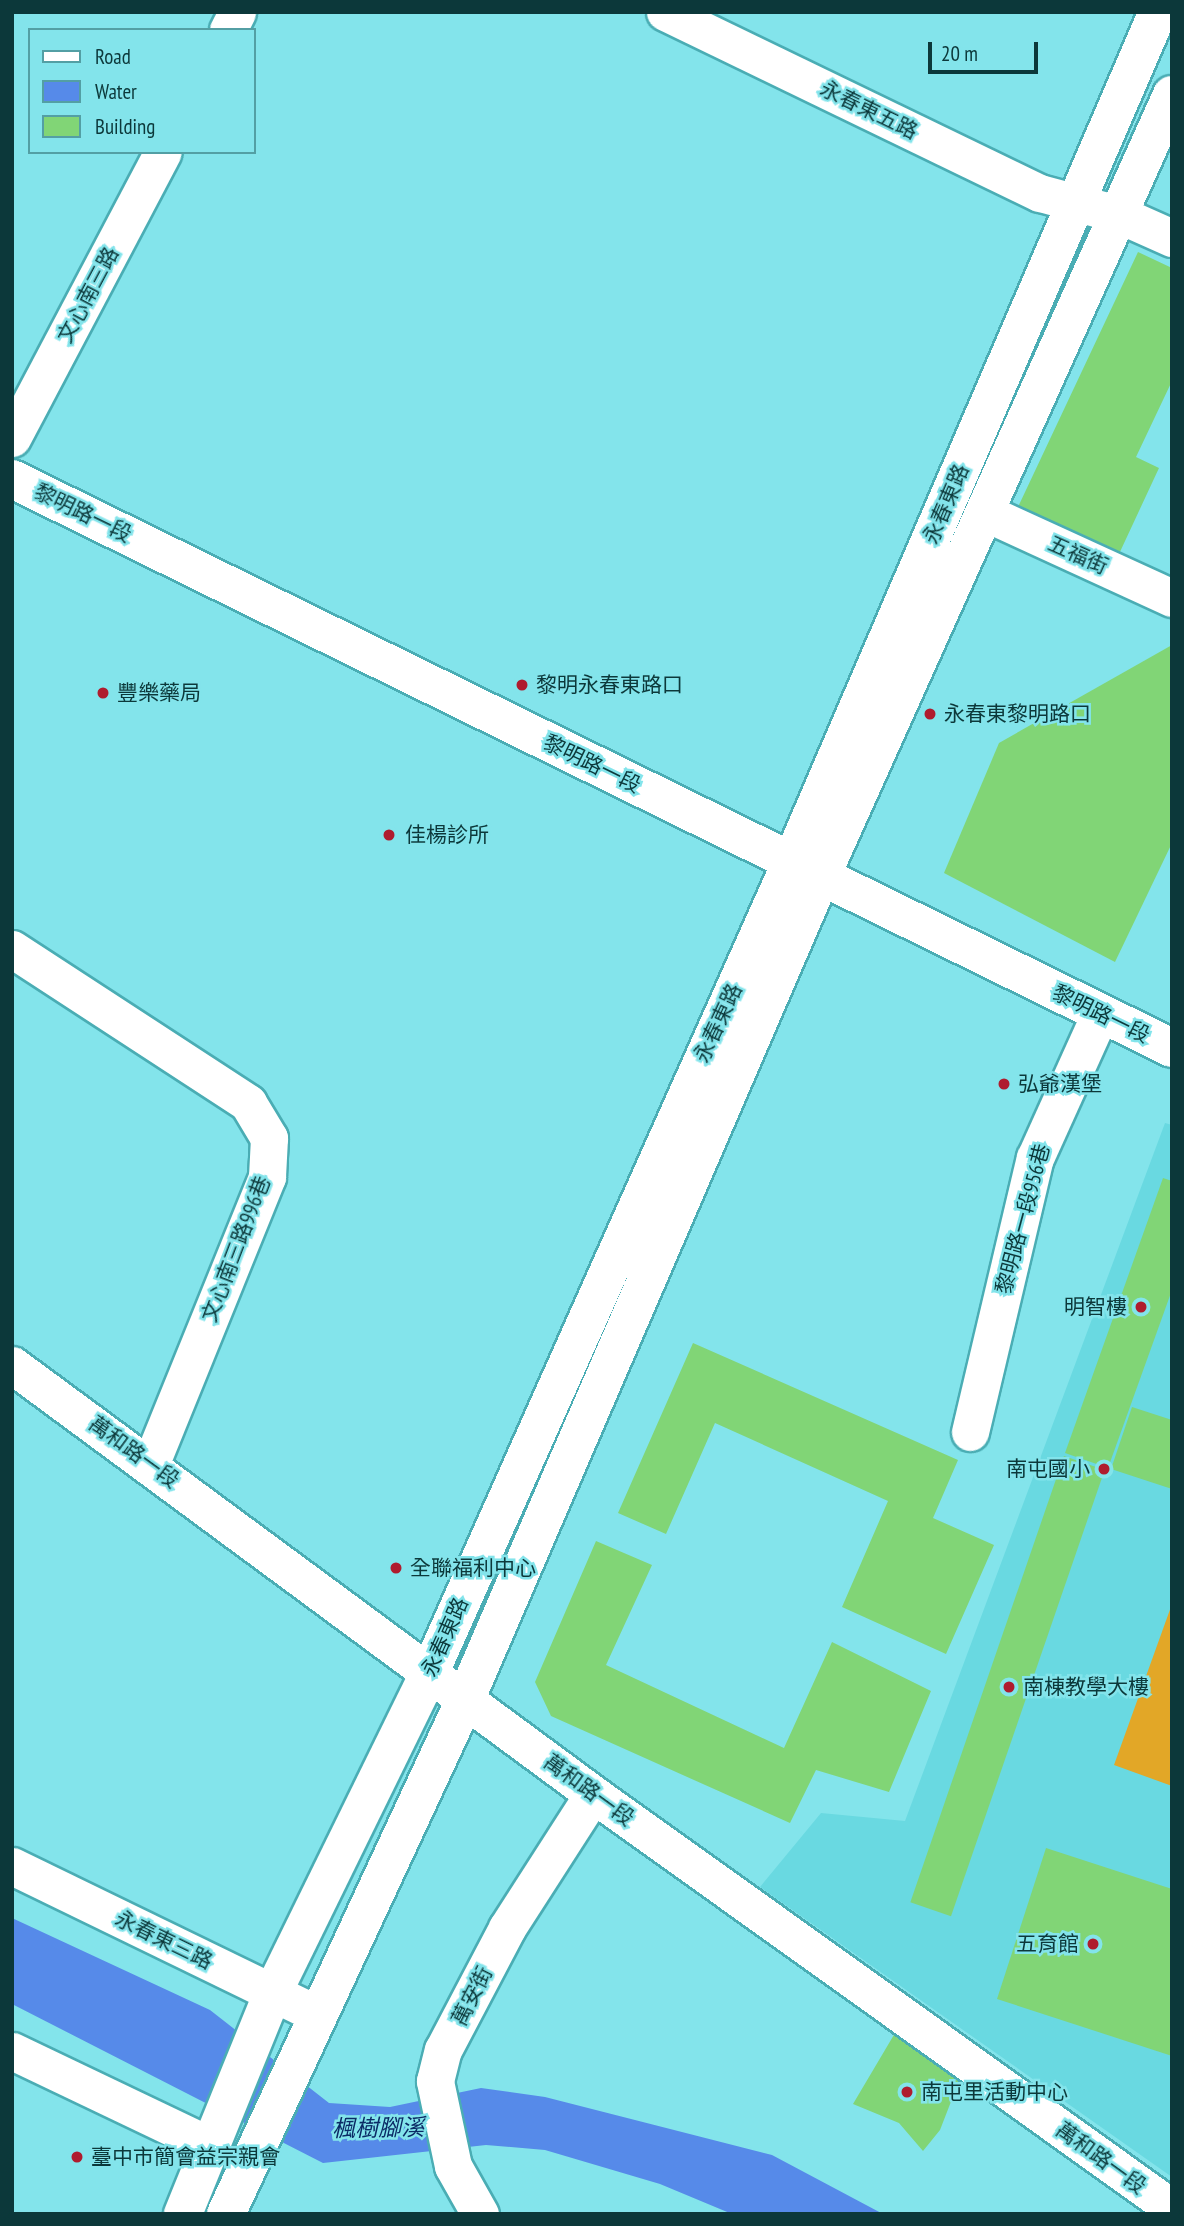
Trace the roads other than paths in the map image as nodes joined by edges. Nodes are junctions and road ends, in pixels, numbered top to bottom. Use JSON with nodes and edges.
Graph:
{"nodes":[{"id":1,"x":237,"y":12,"type":"edge"},
{"id":2,"x":665,"y":12,"type":"edge"},
{"id":3,"x":1158,"y":12,"type":"edge"},
{"id":4,"x":229,"y":28,"type":"edge"},
{"id":5,"x":1172,"y":95,"type":"edge"},
{"id":6,"x":162,"y":154,"type":"edge"},
{"id":7,"x":1076,"y":200,"type":"junction"},
{"id":8,"x":1118,"y":214,"type":"junction"},
{"id":9,"x":1172,"y":238,"type":"edge"},
{"id":10,"x":12,"y":438,"type":"edge"},
{"id":11,"x":12,"y":479,"type":"edge"},
{"id":12,"x":984,"y":512,"type":"junction"},
{"id":13,"x":1172,"y":598,"type":"edge"},
{"id":14,"x":807,"y":867,"type":"junction"},
{"id":15,"x":12,"y":949,"type":"edge"},
{"id":16,"x":1100,"y":1014,"type":"junction"},
{"id":17,"x":1172,"y":1048,"type":"edge"},
{"id":18,"x":12,"y":1365,"type":"edge"},
{"id":19,"x":970,"y":1432,"type":"dead end"},
{"id":20,"x":151,"y":1463,"type":"junction"},
{"id":21,"x":430,"y":1672,"type":"junction"},
{"id":22,"x":466,"y":1698,"type":"junction"},
{"id":23,"x":593,"y":1794,"type":"junction"},
{"id":24,"x":12,"y":1866,"type":"edge"},
{"id":25,"x":266,"y":2009,"type":"junction"},
{"id":26,"x":307,"y":2029,"type":"junction"},
{"id":27,"x":12,"y":2051,"type":"edge"},
{"id":28,"x":214,"y":2140,"type":"junction"},
{"id":29,"x":1172,"y":2208,"type":"edge"},
{"id":30,"x":183,"y":2214,"type":"edge"},
{"id":31,"x":226,"y":2214,"type":"edge"},
{"id":32,"x":480,"y":2214,"type":"edge"}],
"edges":[{"from":1,"to":4,"type":"street"},
{"from":2,"to":7,"type":"street","name":"永春東五路"},
{"from":3,"to":7,"type":"street","name":"永春東路"},
{"from":5,"to":8,"type":"street","name":"永春東路"},
{"from":6,"to":10,"type":"street","name":"文心南三路"},
{"from":7,"to":8,"type":"street","name":"永春東五路"},
{"from":7,"to":14,"type":"street","name":"永春東路"},
{"from":8,"to":9,"type":"street","name":"永春東五路"},
{"from":8,"to":12,"type":"street","name":"永春東路"},
{"from":11,"to":14,"type":"street","name":"黎明路一段"},
{"from":12,"to":13,"type":"street","name":"五福街"},
{"from":12,"to":14,"type":"street","name":"永春東路"},
{"from":14,"to":16,"type":"street","name":"黎明路一段"},
{"from":14,"to":21,"type":"street","name":"永春東路"},
{"from":14,"to":22,"type":"street","name":"永春東路"},
{"from":15,"to":20,"type":"street","name":"文心南三路996巷"},
{"from":16,"to":17,"type":"street","name":"黎明路一段"},
{"from":16,"to":19,"type":"street","name":"黎明路一段956巷"},
{"from":18,"to":20,"type":"street","name":"萬和路一段"},
{"from":20,"to":21,"type":"street","name":"萬和路一段"},
{"from":21,"to":22,"type":"street","name":"萬和路一段"},
{"from":21,"to":25,"type":"street","name":"永春東路"},
{"from":22,"to":23,"type":"street","name":"萬和路一段"},
{"from":22,"to":26,"type":"street","name":"永春東路"},
{"from":23,"to":29,"type":"street","name":"萬和路一段"},
{"from":23,"to":32,"type":"street","name":"萬安街"},
{"from":24,"to":25,"type":"street","name":"永春東三路"},
{"from":25,"to":26,"type":"street","name":"永春東三路"},
{"from":25,"to":28,"type":"street","name":"永春東路"},
{"from":26,"to":31,"type":"street","name":"永春東路"},
{"from":27,"to":28,"type":"street"},
{"from":28,"to":30,"type":"street"}]}
